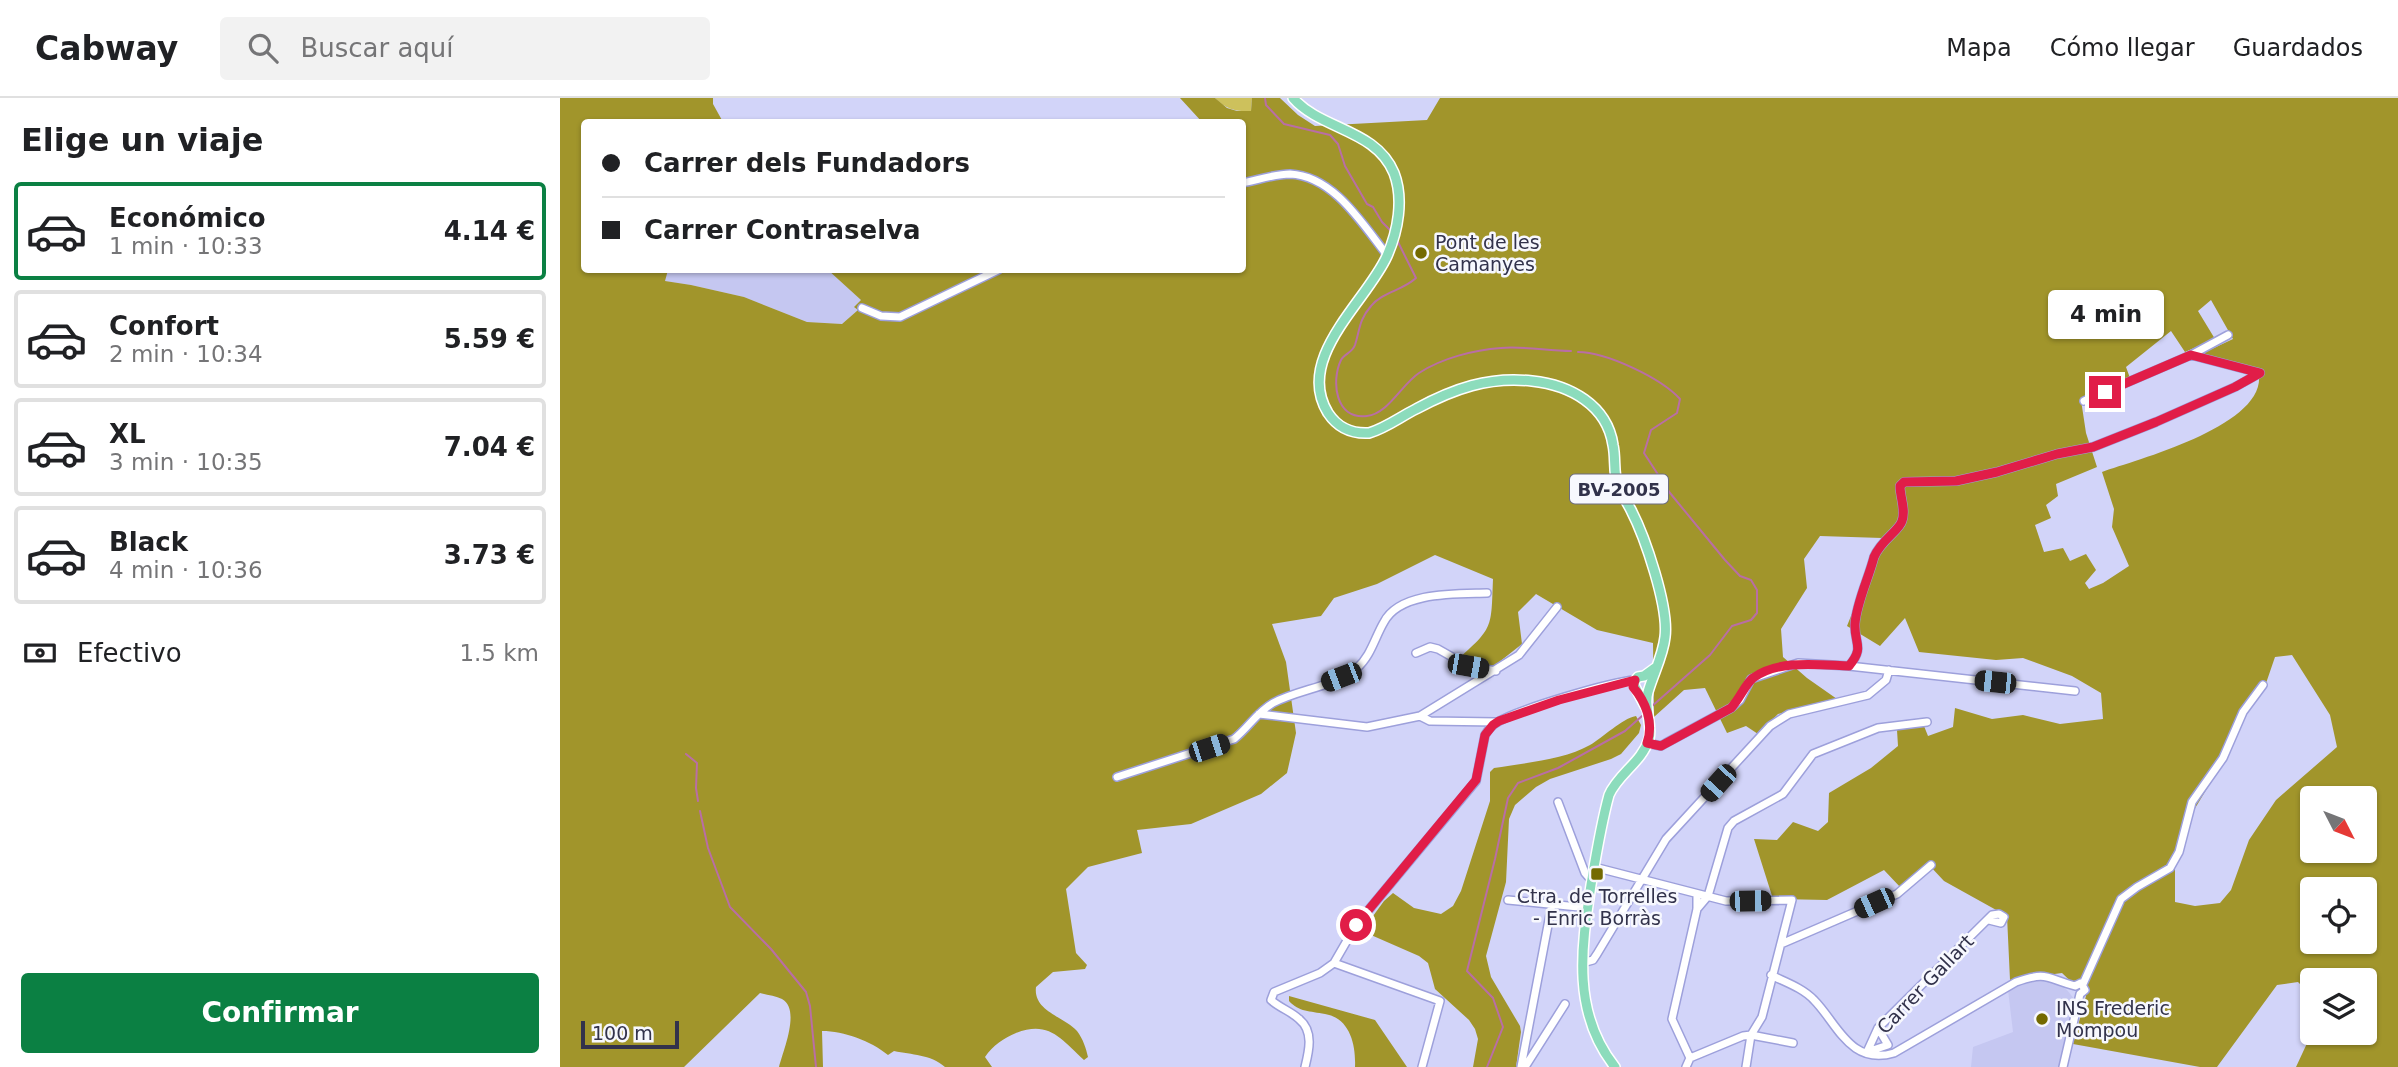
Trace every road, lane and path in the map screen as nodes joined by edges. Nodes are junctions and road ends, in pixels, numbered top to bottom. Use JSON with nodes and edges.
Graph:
{"nodes":[{"id":1,"x":1293,"y":98,"type":"edge"},
{"id":2,"x":1246,"y":182,"type":"edge"},
{"id":3,"x":1387,"y":255,"type":"junction"},
{"id":4,"x":992,"y":273,"type":"edge"},
{"id":5,"x":863,"y":308,"type":"dead end"},
{"id":6,"x":2228,"y":335,"type":"dead end"},
{"id":7,"x":2191,"y":355,"type":"junction"},
{"id":8,"x":2084,"y":401,"type":"dead end"},
{"id":9,"x":1488,"y":593,"type":"dead end"},
{"id":10,"x":1557,"y":607,"type":"dead end"},
{"id":11,"x":1416,"y":653,"type":"dead end"},
{"id":12,"x":1849,"y":666,"type":"junction"},
{"id":13,"x":1889,"y":670,"type":"junction"},
{"id":14,"x":1497,"y":671,"type":"junction"},
{"id":15,"x":1644,"y":682,"type":"junction"},
{"id":16,"x":2263,"y":685,"type":"dead end"},
{"id":17,"x":2075,"y":691,"type":"dead end"},
{"id":18,"x":1647,"y":710,"type":"junction"},
{"id":19,"x":1258,"y":714,"type":"junction"},
{"id":20,"x":1420,"y":716,"type":"junction"},
{"id":21,"x":1499,"y":721,"type":"junction"},
{"id":22,"x":1927,"y":722,"type":"dead end"},
{"id":23,"x":1647,"y":743,"type":"junction"},
{"id":24,"x":1116,"y":777,"type":"dead end"},
{"id":25,"x":1558,"y":802,"type":"dead end"},
{"id":26,"x":1931,"y":865,"type":"dead end"},
{"id":27,"x":1594,"y":867,"type":"junction"},
{"id":28,"x":1642,"y":879,"type":"junction"},
{"id":29,"x":1592,"y":881,"type":"junction"},
{"id":30,"x":1697,"y":894,"type":"junction"},
{"id":31,"x":1709,"y":896,"type":"junction"},
{"id":32,"x":1508,"y":900,"type":"dead end"},
{"id":33,"x":1552,"y":904,"type":"junction"},
{"id":34,"x":1588,"y":908,"type":"junction"},
{"id":35,"x":1697,"y":909,"type":"junction"},
{"id":36,"x":1989,"y":920,"type":"dead end"},
{"id":37,"x":1782,"y":944,"type":"junction"},
{"id":38,"x":1334,"y":962,"type":"junction"},
{"id":39,"x":1582,"y":963,"type":"junction"},
{"id":40,"x":1771,"y":975,"type":"junction"},
{"id":41,"x":2079,"y":985,"type":"junction"},
{"id":42,"x":1565,"y":1004,"type":"dead end"},
{"id":43,"x":1878,"y":1028,"type":"junction"},
{"id":44,"x":1751,"y":1035,"type":"junction"},
{"id":45,"x":1793,"y":1042,"type":"dead end"},
{"id":46,"x":1867,"y":1052,"type":"junction"},
{"id":47,"x":1690,"y":1058,"type":"junction"},
{"id":48,"x":1305,"y":1067,"type":"edge"},
{"id":49,"x":1422,"y":1067,"type":"edge"},
{"id":50,"x":1523,"y":1067,"type":"edge"},
{"id":51,"x":1615,"y":1067,"type":"edge"},
{"id":52,"x":1686,"y":1067,"type":"edge"},
{"id":53,"x":1746,"y":1067,"type":"edge"},
{"id":54,"x":2063,"y":1067,"type":"edge"}],
"edges":[{"from":1,"to":3,"type":"main road","number":"BV-2005"},
{"from":2,"to":3,"type":"street"},
{"from":3,"to":15,"type":"main road","number":"BV-2005"},
{"from":4,"to":5,"type":"street"},
{"from":6,"to":7,"type":"street"},
{"from":7,"to":8,"type":"street"},
{"from":7,"to":12,"type":"street"},
{"from":9,"to":19,"type":"street"},
{"from":10,"to":14,"type":"street"},
{"from":11,"to":14,"type":"street"},
{"from":12,"to":13,"type":"street"},
{"from":12,"to":23,"type":"street"},
{"from":13,"to":17,"type":"street"},
{"from":13,"to":28,"type":"street"},
{"from":14,"to":20,"type":"street"},
{"from":15,"to":18,"type":"main road","number":"BV-2005"},
{"from":15,"to":18,"type":"main road","number":"BV-2005"},
{"from":15,"to":21,"type":"street"},
{"from":16,"to":41,"type":"street"},
{"from":18,"to":23,"type":"main road","number":"BV-2005"},
{"from":19,"to":20,"type":"street"},
{"from":19,"to":24,"type":"street"},
{"from":20,"to":21,"type":"street"},
{"from":21,"to":38,"type":"street"},
{"from":22,"to":31,"type":"street"},
{"from":23,"to":27,"type":"main road"},
{"from":25,"to":29,"type":"street"},
{"from":26,"to":37,"type":"street"},
{"from":27,"to":28,"type":"street"},
{"from":27,"to":29,"type":"main road"},
{"from":28,"to":30,"type":"street"},
{"from":28,"to":39,"type":"street"},
{"from":29,"to":34,"type":"main road"},
{"from":30,"to":31,"type":"street"},
{"from":30,"to":35,"type":"street"},
{"from":31,"to":35,"type":"street"},
{"from":31,"to":37,"type":"street"},
{"from":32,"to":33,"type":"street"},
{"from":33,"to":34,"type":"street"},
{"from":33,"to":50,"type":"street"},
{"from":34,"to":39,"type":"main road"},
{"from":35,"to":47,"type":"street"},
{"from":36,"to":43,"type":"street","name":"Carrer Gallart"},
{"from":37,"to":40,"type":"street"},
{"from":38,"to":48,"type":"street"},
{"from":38,"to":49,"type":"street"},
{"from":39,"to":51,"type":"main road"},
{"from":40,"to":44,"type":"street"},
{"from":40,"to":46,"type":"street"},
{"from":41,"to":46,"type":"street"},
{"from":41,"to":54,"type":"street"},
{"from":42,"to":50,"type":"street"},
{"from":43,"to":46,"type":"street","name":"Carrer Gallart"},
{"from":43,"to":46,"type":"street"},
{"from":44,"to":45,"type":"street"},
{"from":44,"to":47,"type":"street"},
{"from":44,"to":53,"type":"street"},
{"from":47,"to":52,"type":"street"}]}
